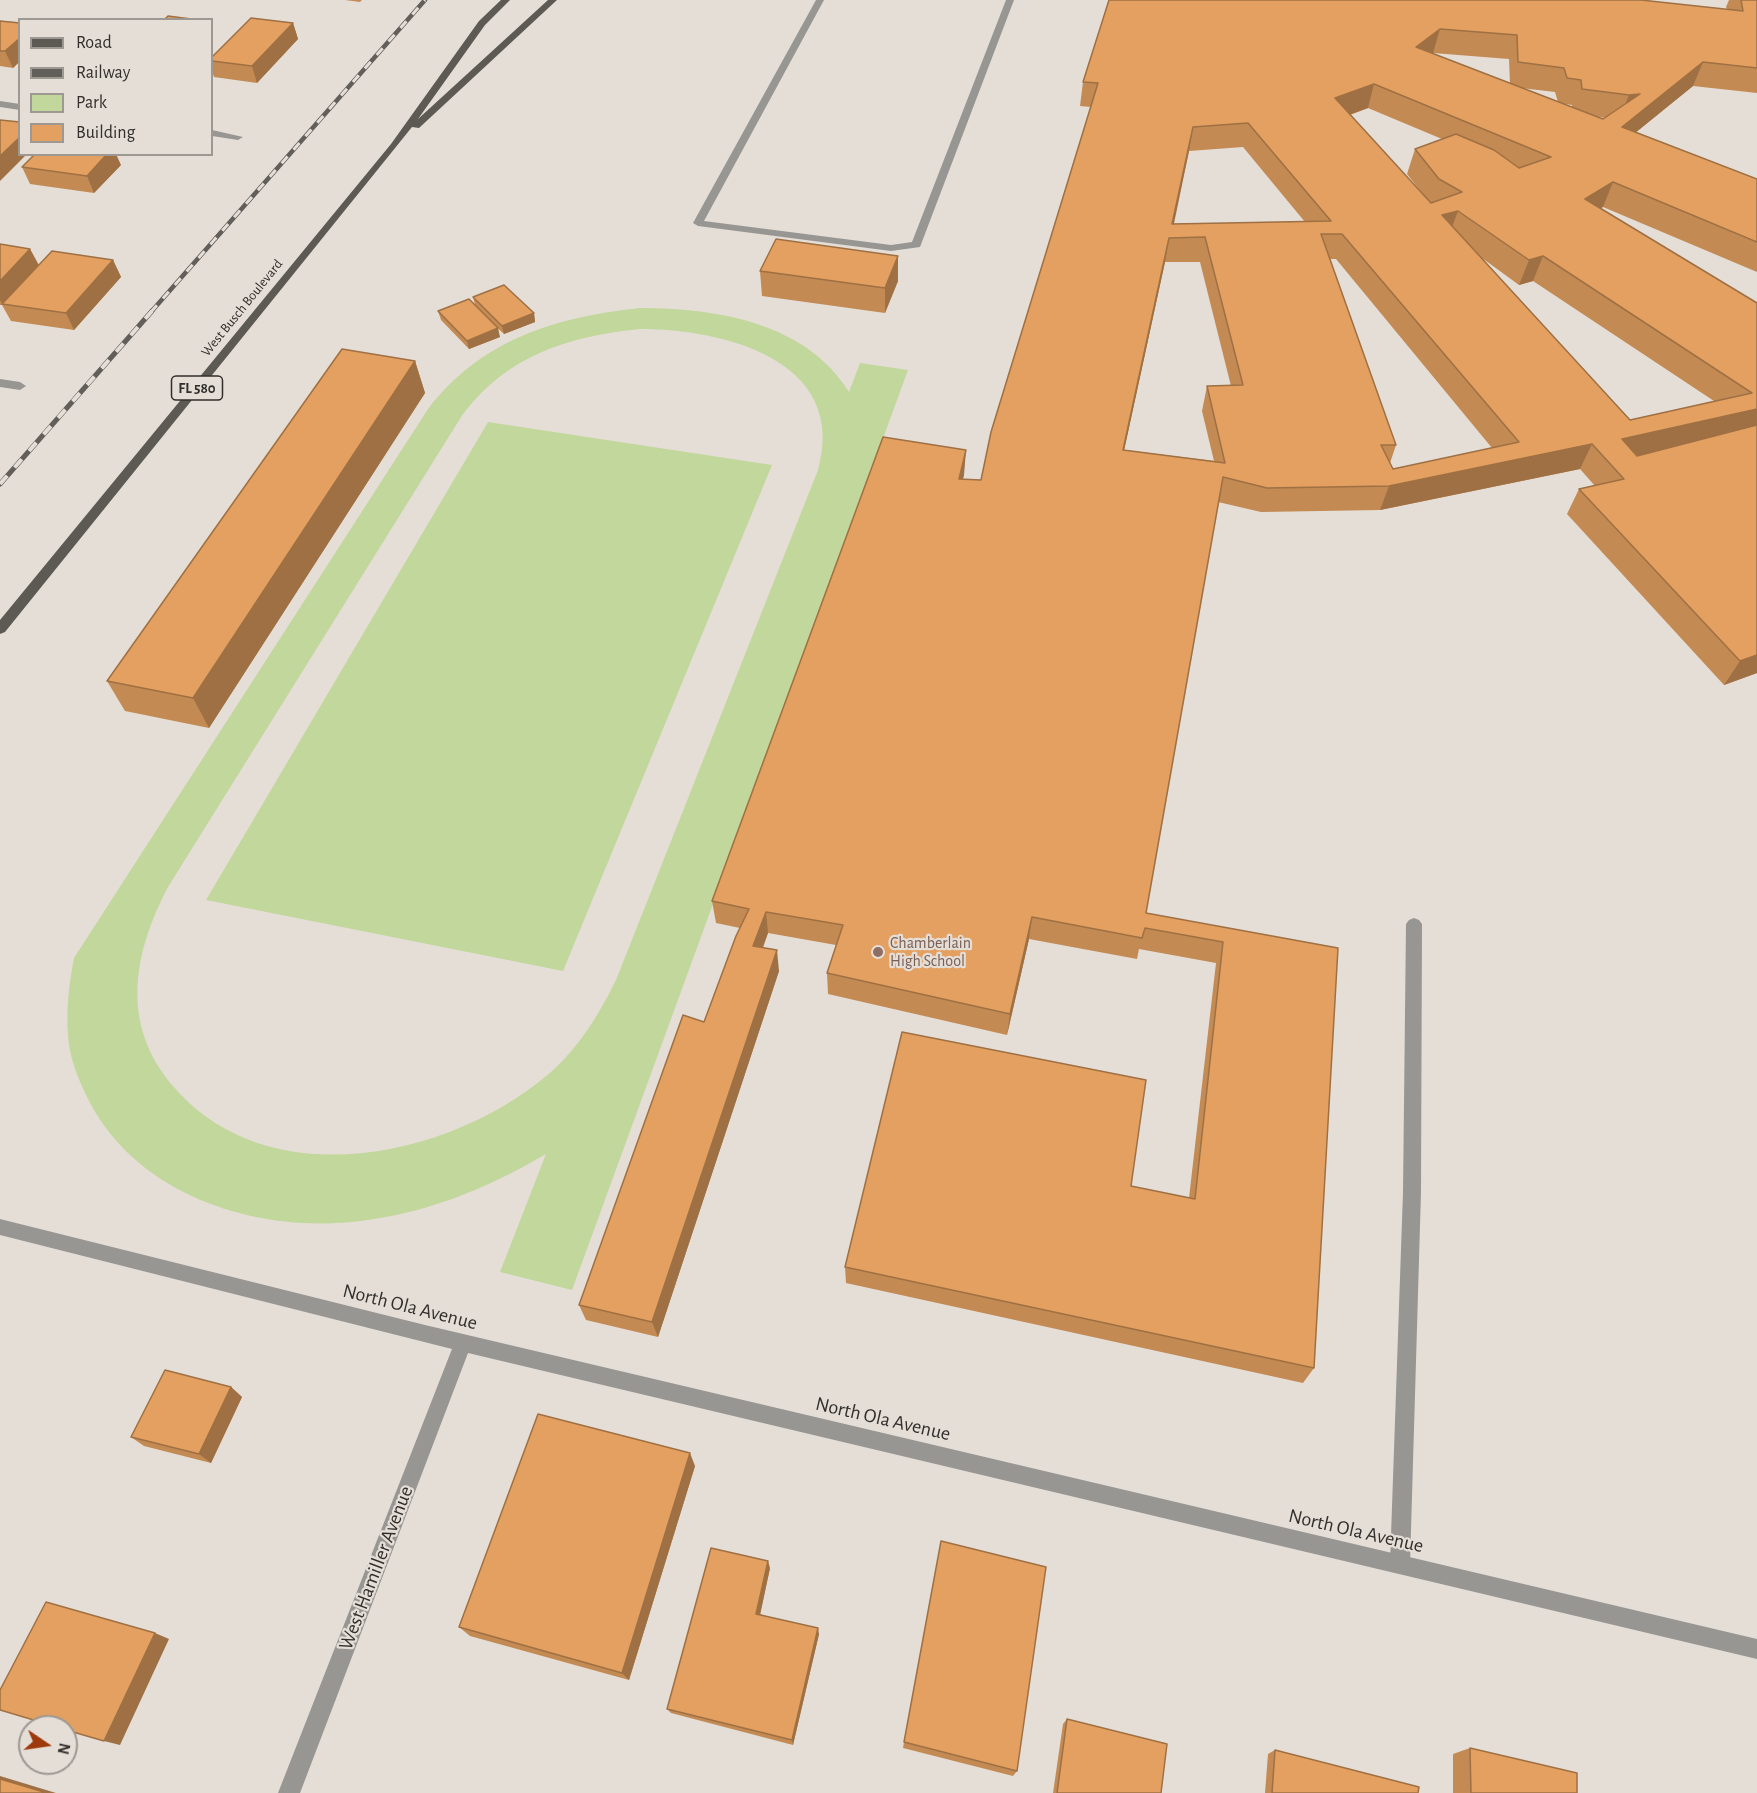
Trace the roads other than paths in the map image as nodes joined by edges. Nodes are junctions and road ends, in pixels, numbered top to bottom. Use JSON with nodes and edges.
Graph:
{"nodes":[{"id":1,"x":506,"y":0,"type":"edge"},
{"id":2,"x":553,"y":0,"type":"edge"},
{"id":3,"x":820,"y":0,"type":"edge"},
{"id":4,"x":1010,"y":0,"type":"edge"},
{"id":5,"x":0,"y":104,"type":"edge"},
{"id":6,"x":18,"y":107,"type":"edge"},
{"id":7,"x":213,"y":133,"type":"edge"},
{"id":8,"x":238,"y":137,"type":"dead end"},
{"id":9,"x":394,"y":146,"type":"junction"},
{"id":10,"x":0,"y":383,"type":"edge"},
{"id":11,"x":20,"y":386,"type":"dead end"},
{"id":12,"x":0,"y":629,"type":"edge"},
{"id":13,"x":1414,"y":924,"type":"dead end"},
{"id":14,"x":2,"y":1231,"type":"edge"},
{"id":15,"x":463,"y":1343,"type":"junction"},
{"id":16,"x":1400,"y":1564,"type":"junction"},
{"id":17,"x":1757,"y":1648,"type":"edge"},
{"id":18,"x":289,"y":1793,"type":"edge"}],
"edges":[{"from":1,"to":9,"type":"main road","name":"West Busch Boulevard","number":"FL 580"},
{"from":2,"to":9,"type":"main road","name":"West Busch Boulevard","number":"FL 580"},
{"from":3,"to":4,"type":"street"},
{"from":5,"to":6,"type":"street"},
{"from":7,"to":8,"type":"street"},
{"from":9,"to":12,"type":"main road","name":"West Busch Boulevard","number":"FL 580"},
{"from":10,"to":11,"type":"street"},
{"from":13,"to":16,"type":"street"},
{"from":14,"to":15,"type":"street","name":"North Ola Avenue"},
{"from":15,"to":16,"type":"street","name":"North Ola Avenue"},
{"from":15,"to":18,"type":"street","name":"West Hamiller Avenue"},
{"from":16,"to":17,"type":"street","name":"North Ola Avenue"}]}
